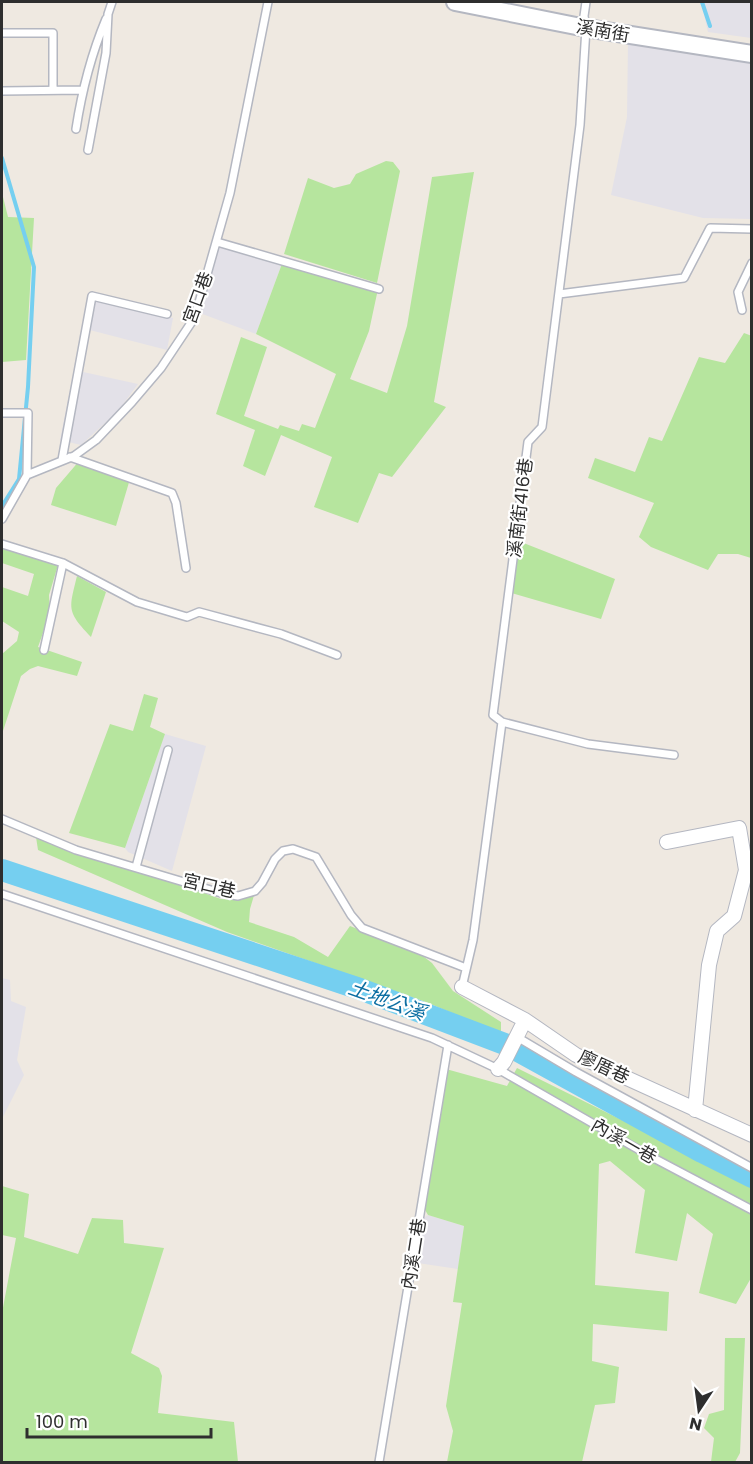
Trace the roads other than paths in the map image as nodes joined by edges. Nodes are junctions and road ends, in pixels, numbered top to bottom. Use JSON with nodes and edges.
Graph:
{"nodes":[{"id":1,"x":112,"y":2,"type":"edge"},
{"id":2,"x":268,"y":2,"type":"edge"},
{"id":3,"x":455,"y":2,"type":"edge"},
{"id":4,"x":586,"y":2,"type":"edge"},
{"id":5,"x":108,"y":14,"type":"junction"},
{"id":6,"x":586,"y":28,"type":"junction"},
{"id":7,"x":2,"y":33,"type":"edge"},
{"id":8,"x":752,"y":54,"type":"edge"},
{"id":9,"x":53,"y":90,"type":"junction"},
{"id":10,"x":82,"y":90,"type":"junction"},
{"id":11,"x":2,"y":91,"type":"edge"},
{"id":12,"x":76,"y":129,"type":"dead end"},
{"id":13,"x":88,"y":150,"type":"dead end"},
{"id":14,"x":752,"y":229,"type":"edge"},
{"id":15,"x":216,"y":242,"type":"junction"},
{"id":16,"x":752,"y":263,"type":"edge"},
{"id":17,"x":379,"y":289,"type":"dead end"},
{"id":18,"x":559,"y":294,"type":"junction"},
{"id":19,"x":741,"y":310,"type":"dead end"},
{"id":20,"x":167,"y":314,"type":"dead end"},
{"id":21,"x":2,"y":413,"type":"edge"},
{"id":22,"x":70,"y":457,"type":"junction"},
{"id":23,"x":62,"y":460,"type":"junction"},
{"id":24,"x":27,"y":475,"type":"junction"},
{"id":25,"x":2,"y":519,"type":"edge"},
{"id":26,"x":2,"y":544,"type":"edge"},
{"id":27,"x":63,"y":563,"type":"junction"},
{"id":28,"x":186,"y":568,"type":"dead end"},
{"id":29,"x":44,"y":650,"type":"dead end"},
{"id":30,"x":337,"y":655,"type":"dead end"},
{"id":31,"x":502,"y":722,"type":"junction"},
{"id":32,"x":168,"y":750,"type":"dead end"},
{"id":33,"x":674,"y":755,"type":"dead end"},
{"id":34,"x":2,"y":819,"type":"edge"},
{"id":35,"x":667,"y":842,"type":"dead end"},
{"id":36,"x":136,"y":867,"type":"junction"},
{"id":37,"x":2,"y":894,"type":"edge"},
{"id":38,"x":465,"y":968,"type":"junction"},
{"id":39,"x":462,"y":987,"type":"joint"},
{"id":40,"x":525,"y":1020,"type":"junction"},
{"id":41,"x":517,"y":1037,"type":"junction"},
{"id":42,"x":448,"y":1045,"type":"junction"},
{"id":43,"x":501,"y":1065,"type":"junction"},
{"id":44,"x":695,"y":1110,"type":"junction"},
{"id":45,"x":752,"y":1135,"type":"edge"},
{"id":46,"x":752,"y":1168,"type":"edge"},
{"id":47,"x":752,"y":1210,"type":"edge"},
{"id":48,"x":379,"y":1462,"type":"edge"}],
"edges":[{"from":1,"to":5,"type":"lane"},
{"from":2,"to":15,"type":"lane","name":"宮口巷"},
{"from":3,"to":6,"type":"street","name":"溪南街"},
{"from":4,"to":6,"type":"lane","name":"溪南街416巷"},
{"from":5,"to":10,"type":"lane"},
{"from":5,"to":13,"type":"lane"},
{"from":6,"to":8,"type":"street","name":"溪南街"},
{"from":6,"to":18,"type":"lane","name":"溪南街416巷"},
{"from":7,"to":9,"type":"lane"},
{"from":9,"to":10,"type":"lane"},
{"from":9,"to":11,"type":"lane"},
{"from":10,"to":12,"type":"lane"},
{"from":14,"to":18,"type":"lane"},
{"from":15,"to":17,"type":"lane"},
{"from":15,"to":22,"type":"lane","name":"宮口巷"},
{"from":16,"to":19,"type":"lane"},
{"from":18,"to":31,"type":"lane","name":"溪南街416巷"},
{"from":20,"to":23,"type":"lane"},
{"from":21,"to":24,"type":"lane"},
{"from":22,"to":23,"type":"lane","name":"宮口巷"},
{"from":22,"to":28,"type":"lane"},
{"from":23,"to":24,"type":"lane","name":"宮口巷"},
{"from":24,"to":25,"type":"lane"},
{"from":26,"to":27,"type":"lane"},
{"from":27,"to":29,"type":"lane"},
{"from":27,"to":30,"type":"lane"},
{"from":31,"to":33,"type":"lane"},
{"from":31,"to":38,"type":"lane","name":"溪南街416巷"},
{"from":32,"to":36,"type":"lane"},
{"from":34,"to":36,"type":"lane","name":"宮口巷"},
{"from":35,"to":44,"type":"street"},
{"from":36,"to":38,"type":"lane","name":"宮口巷"},
{"from":37,"to":42,"type":"lane","name":"內溪一巷"},
{"from":38,"to":39,"type":"lane","name":"溪南街416巷"},
{"from":39,"to":40,"type":"street","name":"廖厝巷"},
{"from":40,"to":41,"type":"street"},
{"from":40,"to":44,"type":"street","name":"廖厝巷"},
{"from":41,"to":43,"type":"street"},
{"from":41,"to":46,"type":"lane"},
{"from":42,"to":43,"type":"lane","name":"內溪一巷"},
{"from":42,"to":48,"type":"lane","name":"內溪二巷"},
{"from":43,"to":47,"type":"lane","name":"內溪一巷"},
{"from":44,"to":45,"type":"street","name":"廖厝巷"}]}
